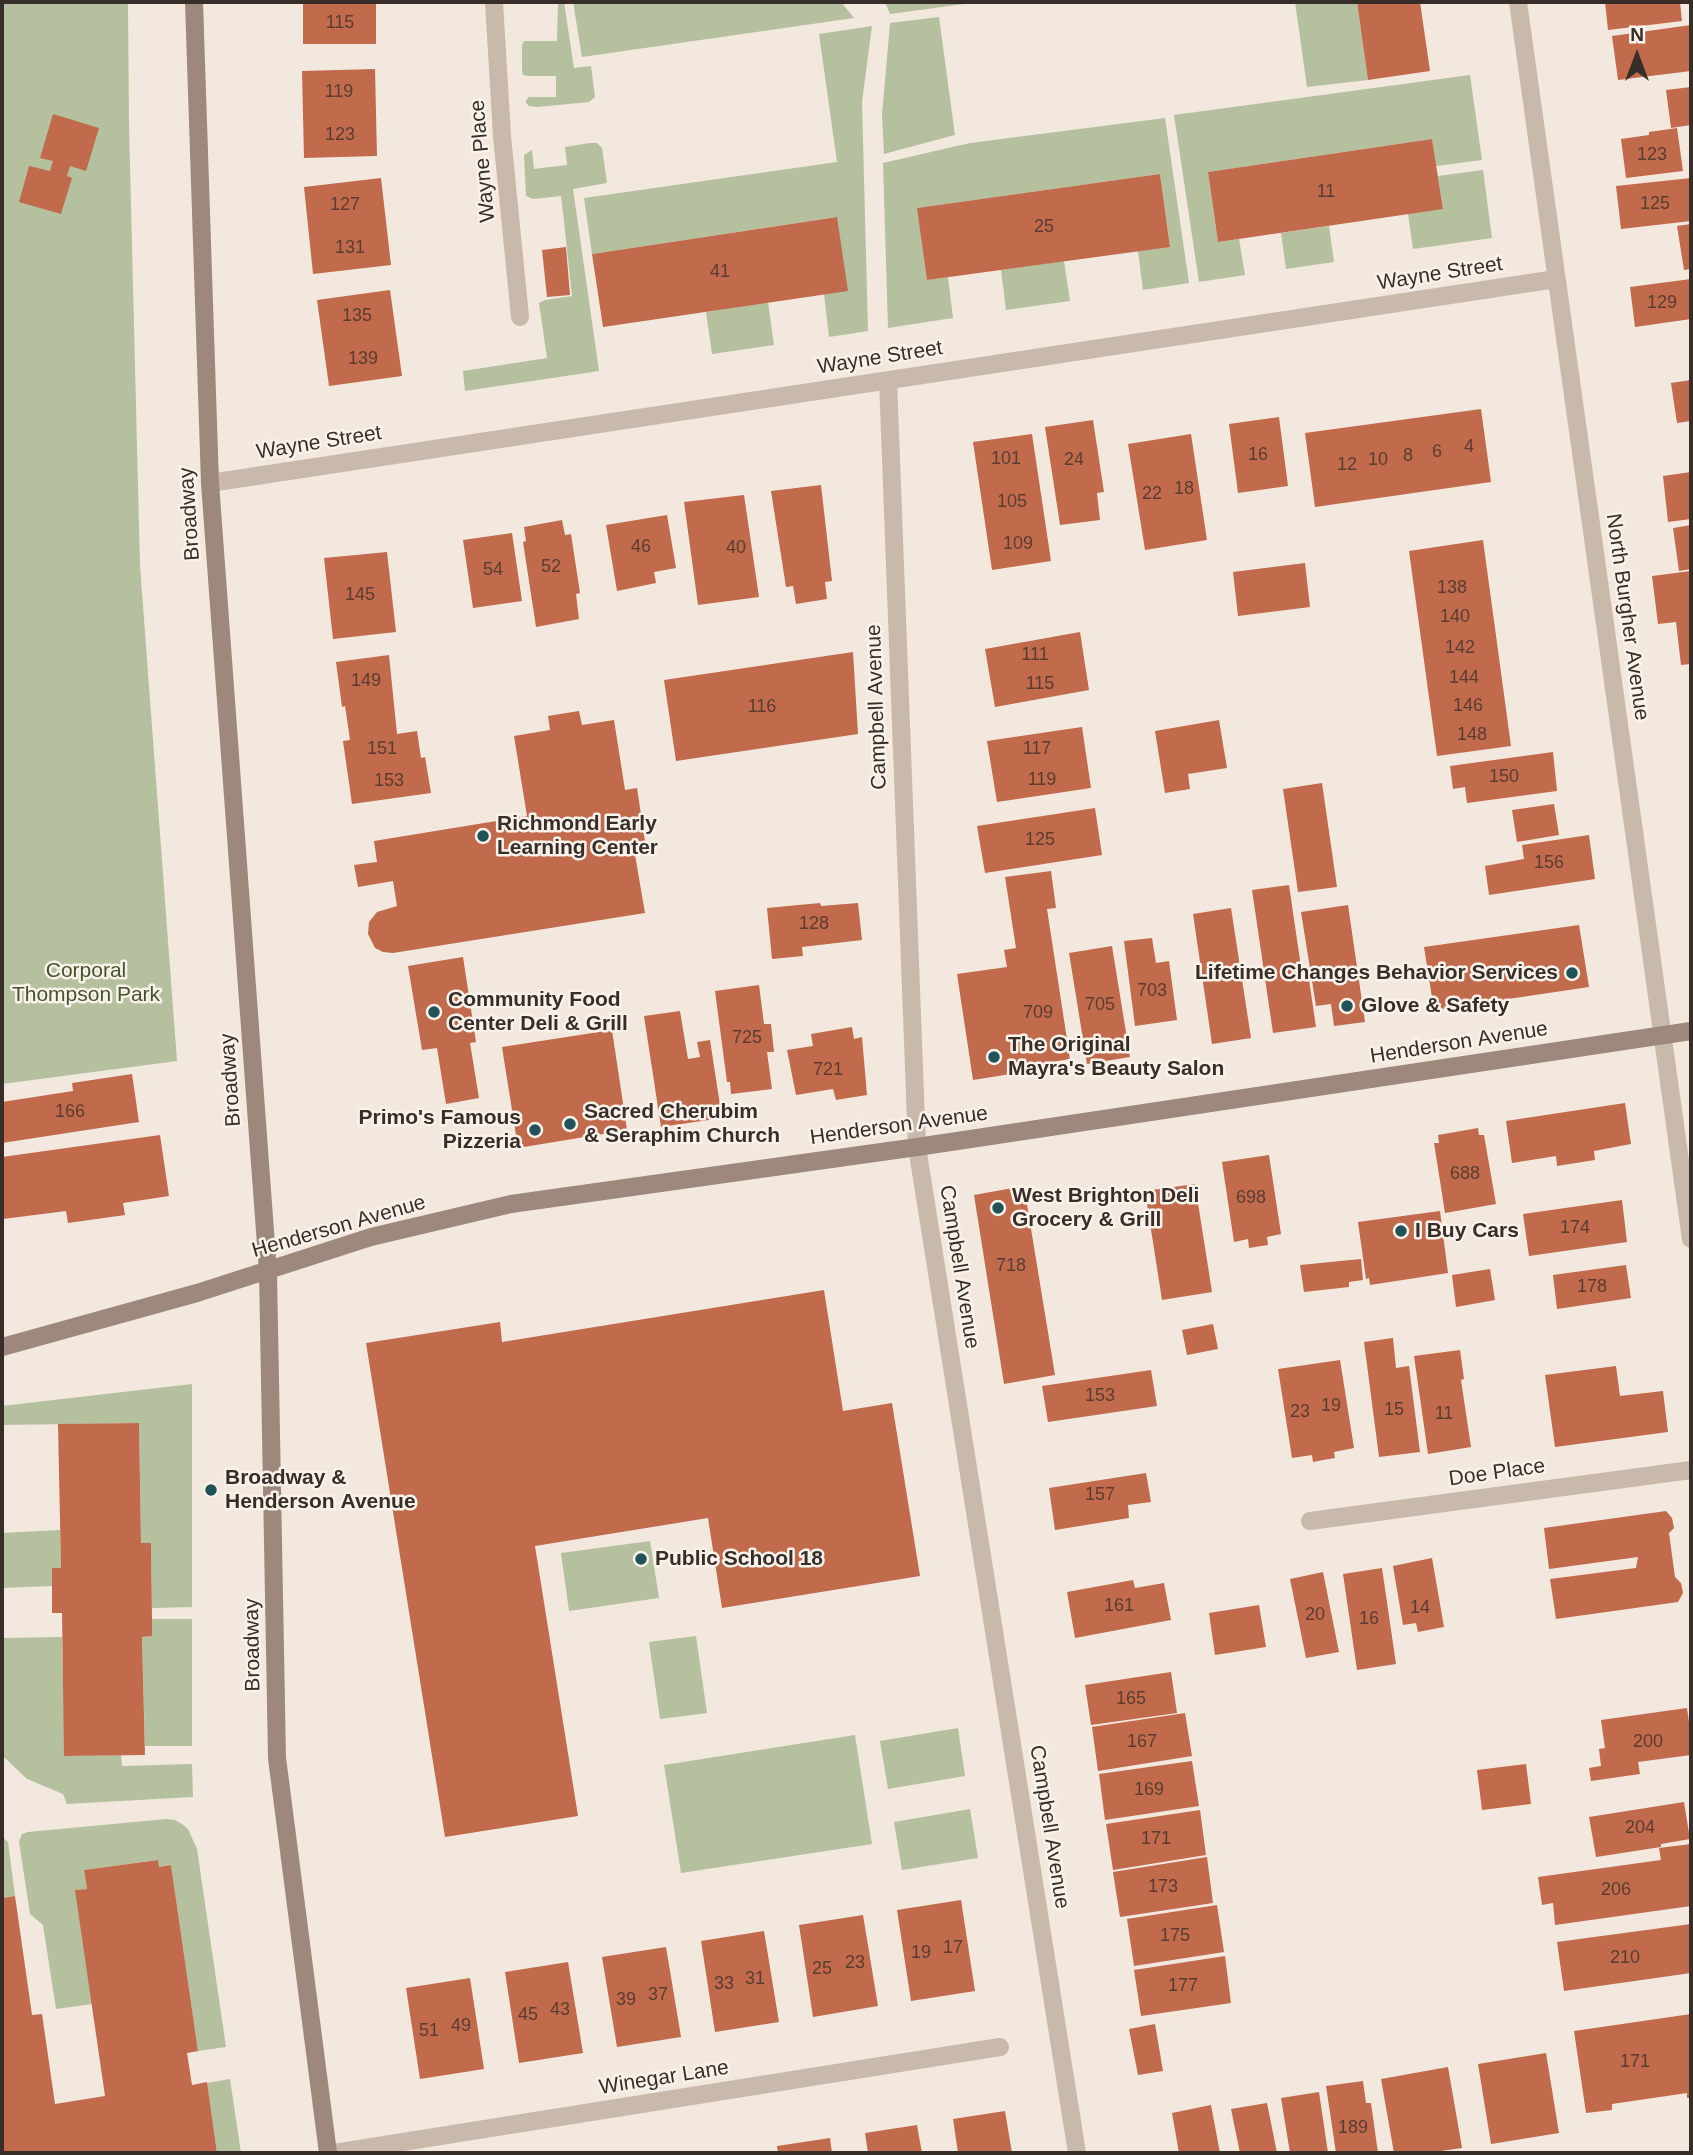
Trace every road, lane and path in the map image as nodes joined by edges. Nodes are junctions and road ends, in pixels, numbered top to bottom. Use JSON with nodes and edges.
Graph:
{"nodes":[{"id":1,"x":194,"y":2,"type":"edge"},
{"id":2,"x":495,"y":2,"type":"edge"},
{"id":3,"x":1518,"y":2,"type":"edge"},
{"id":4,"x":1556,"y":279,"type":"junction"},
{"id":5,"x":520,"y":317,"type":"dead end"},
{"id":6,"x":888,"y":380,"type":"junction"},
{"id":7,"x":210,"y":483,"type":"junction"},
{"id":8,"x":1691,"y":1031,"type":"edge"},
{"id":9,"x":1663,"y":1035,"type":"junction"},
{"id":10,"x":917,"y":1147,"type":"junction"},
{"id":11,"x":1691,"y":1239,"type":"edge"},
{"id":12,"x":268,"y":1272,"type":"junction"},
{"id":13,"x":2,"y":1347,"type":"edge"},
{"id":14,"x":1691,"y":1470,"type":"edge"},
{"id":15,"x":1310,"y":1521,"type":"dead end"},
{"id":16,"x":1000,"y":2047,"type":"dead end"},
{"id":17,"x":328,"y":2153,"type":"edge"},
{"id":18,"x":334,"y":2153,"type":"edge"},
{"id":19,"x":1077,"y":2153,"type":"edge"}],
"edges":[{"from":1,"to":7,"type":"street","name":"Broadway"},
{"from":2,"to":5,"type":"street","name":"Wayne Place"},
{"from":3,"to":4,"type":"street","name":"North Burgher Avenue"},
{"from":4,"to":6,"type":"street","name":"Wayne Street"},
{"from":4,"to":9,"type":"street","name":"North Burgher Avenue"},
{"from":6,"to":7,"type":"street","name":"Wayne Street"},
{"from":6,"to":10,"type":"street","name":"Campbell Avenue"},
{"from":7,"to":12,"type":"street","name":"Broadway"},
{"from":8,"to":9,"type":"street","name":"Henderson Avenue"},
{"from":9,"to":10,"type":"street","name":"Henderson Avenue"},
{"from":9,"to":11,"type":"street","name":"North Burgher Avenue"},
{"from":10,"to":12,"type":"street","name":"Henderson Avenue"},
{"from":10,"to":19,"type":"street","name":"Campbell Avenue"},
{"from":12,"to":13,"type":"street","name":"Henderson Avenue"},
{"from":12,"to":17,"type":"street","name":"Broadway"},
{"from":14,"to":15,"type":"street","name":"Doe Place"},
{"from":16,"to":18,"type":"street","name":"Winegar Lane"}]}
